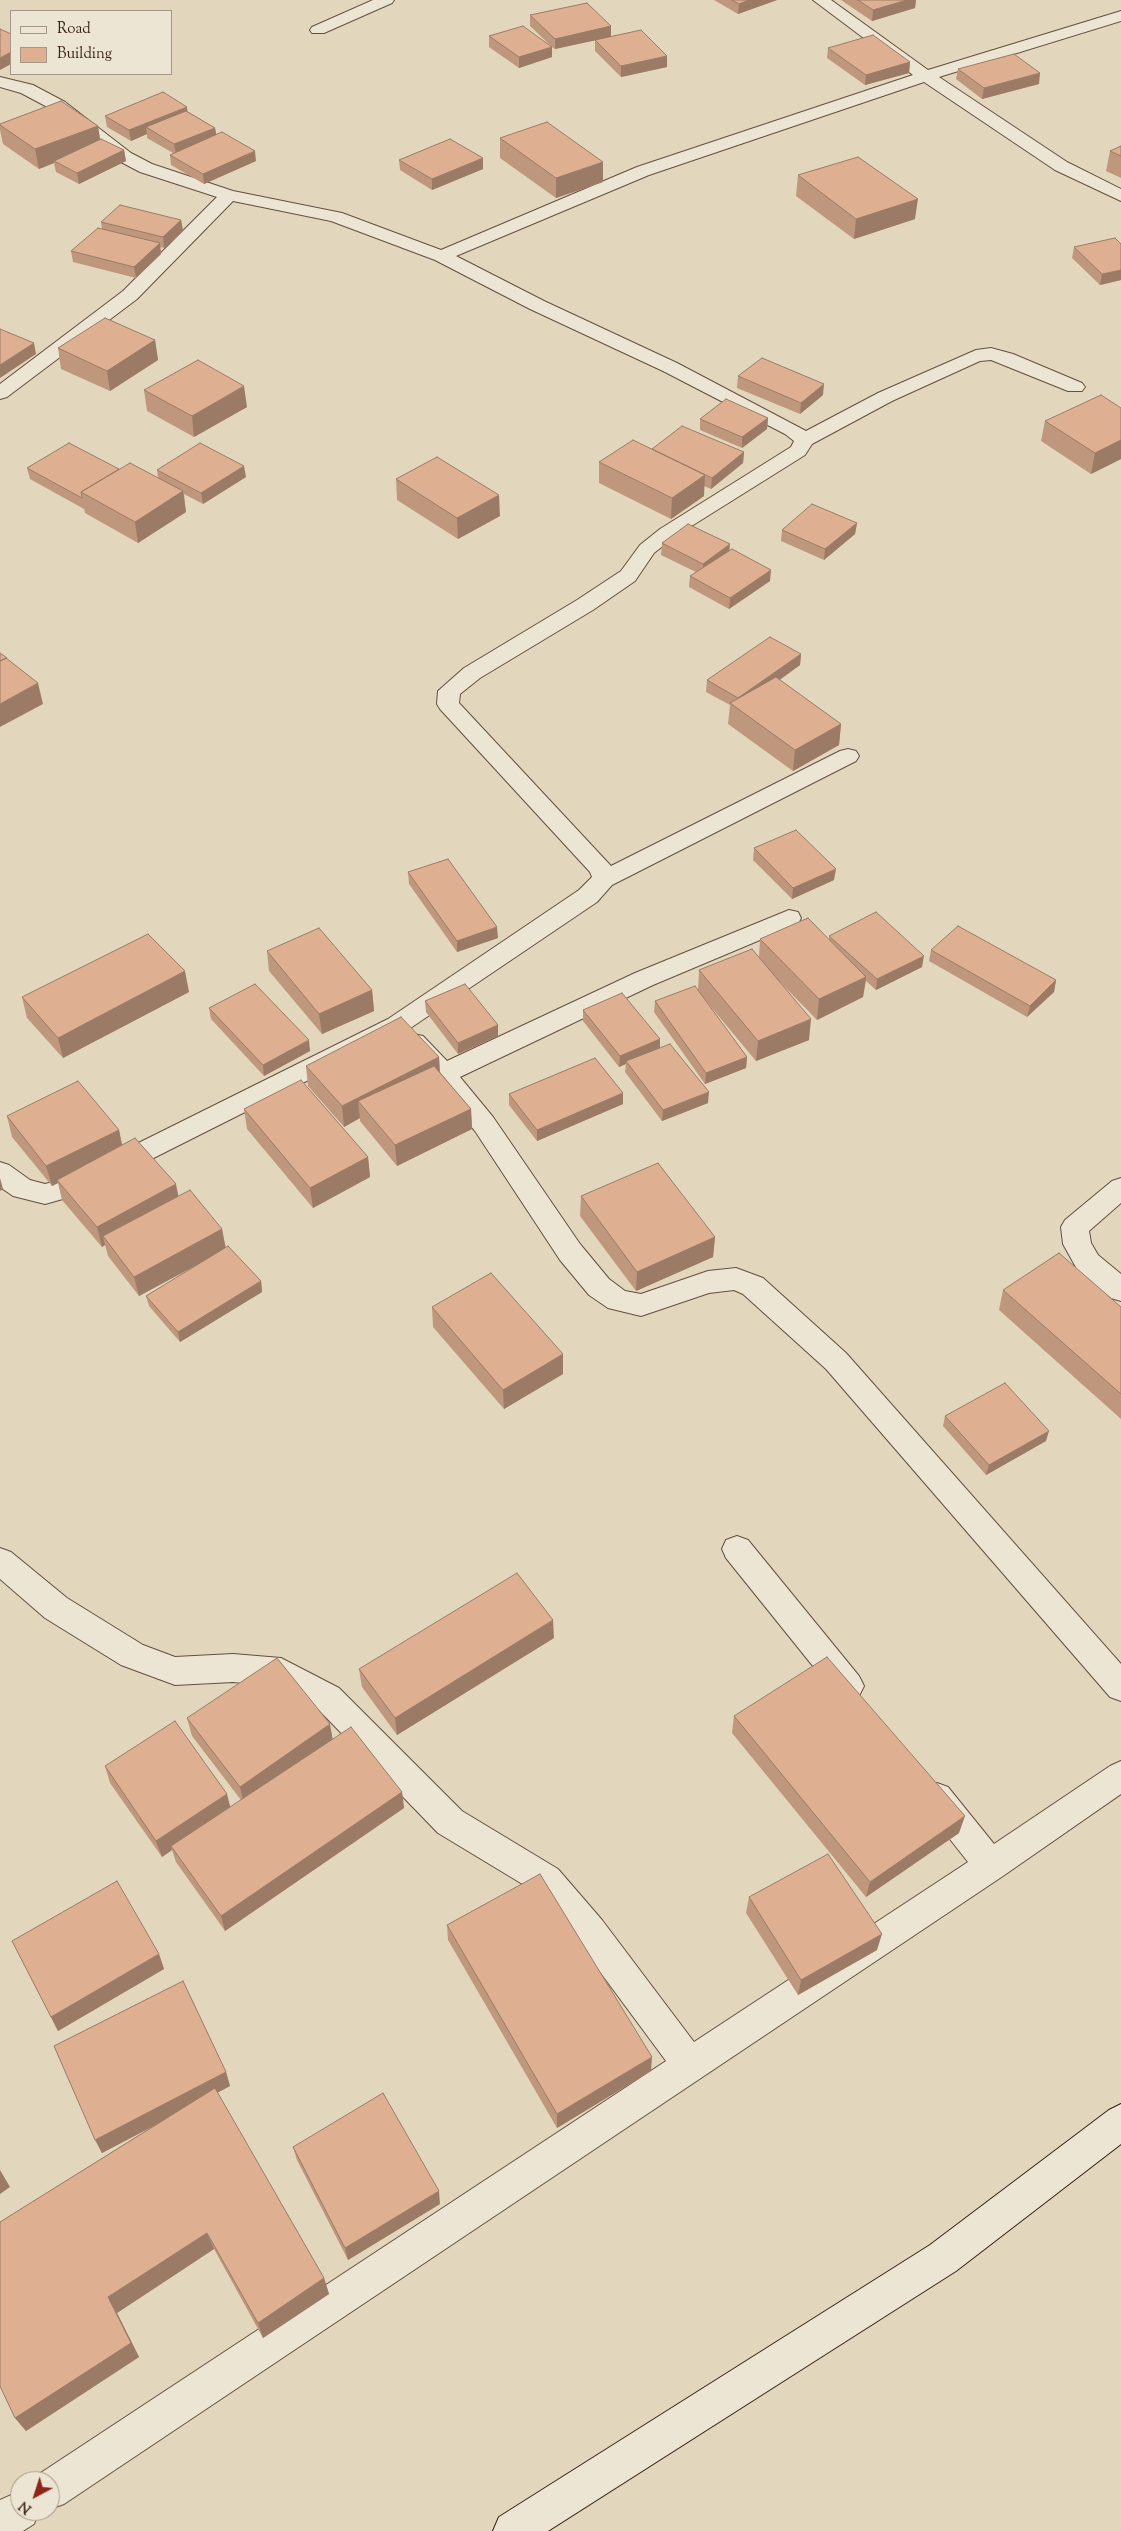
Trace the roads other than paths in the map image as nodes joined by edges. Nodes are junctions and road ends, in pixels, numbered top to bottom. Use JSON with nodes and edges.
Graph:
{"nodes":[{"id":1,"x":386,"y":0,"type":"edge"},
{"id":2,"x":821,"y":0,"type":"edge"},
{"id":3,"x":1121,"y":16,"type":"edge"},
{"id":4,"x":318,"y":30,"type":"dead end"},
{"id":5,"x":926,"y":76,"type":"junction"},
{"id":6,"x":0,"y":82,"type":"edge"},
{"id":7,"x":1106,"y":166,"type":"dead end"},
{"id":8,"x":1083,"y":177,"type":"junction"},
{"id":9,"x":229,"y":195,"type":"junction"},
{"id":10,"x":1121,"y":196,"type":"edge"},
{"id":11,"x":441,"y":256,"type":"junction"},
{"id":12,"x":1075,"y":387,"type":"dead end"},
{"id":13,"x":0,"y":393,"type":"edge"},
{"id":14,"x":805,"y":440,"type":"junction"},
{"id":15,"x":848,"y":756,"type":"dead end"},
{"id":16,"x":604,"y":879,"type":"junction"},
{"id":17,"x":789,"y":918,"type":"dead end"},
{"id":18,"x":397,"y":1025,"type":"junction"},
{"id":19,"x":443,"y":1074,"type":"junction"},
{"id":20,"x":0,"y":1172,"type":"edge"},
{"id":21,"x":1121,"y":1188,"type":"edge"},
{"id":22,"x":1121,"y":1290,"type":"edge"},
{"id":23,"x":737,"y":1549,"type":"dead end"},
{"id":24,"x":0,"y":1561,"type":"edge"},
{"id":25,"x":1121,"y":1687,"type":"edge"},
{"id":26,"x":865,"y":1708,"type":"edge"},
{"id":27,"x":919,"y":1776,"type":"edge"},
{"id":28,"x":1121,"y":1776,"type":"edge"},
{"id":29,"x":991,"y":1865,"type":"junction"},
{"id":30,"x":690,"y":2065,"type":"junction"},
{"id":31,"x":1121,"y":2122,"type":"edge"},
{"id":32,"x":60,"y":2483,"type":"edge"},
{"id":33,"x":513,"y":2531,"type":"edge"}],
"edges":[{"from":1,"to":4,"type":"street"},
{"from":2,"to":5,"type":"street"},
{"from":3,"to":5,"type":"street"},
{"from":5,"to":8,"type":"street"},
{"from":5,"to":11,"type":"street"},
{"from":6,"to":9,"type":"street"},
{"from":7,"to":8,"type":"street"},
{"from":8,"to":10,"type":"street"},
{"from":9,"to":11,"type":"street"},
{"from":9,"to":13,"type":"street"},
{"from":11,"to":14,"type":"street"},
{"from":12,"to":14,"type":"street"},
{"from":14,"to":16,"type":"street"},
{"from":15,"to":16,"type":"street"},
{"from":16,"to":18,"type":"street"},
{"from":17,"to":19,"type":"street"},
{"from":18,"to":19,"type":"street"},
{"from":18,"to":20,"type":"street"},
{"from":19,"to":25,"type":"street"},
{"from":21,"to":22,"type":"street"},
{"from":23,"to":26,"type":"street"},
{"from":24,"to":30,"type":"street"},
{"from":27,"to":29,"type":"street"},
{"from":28,"to":29,"type":"street"},
{"from":29,"to":30,"type":"street"},
{"from":30,"to":32,"type":"street"},
{"from":31,"to":33,"type":"street"}]}
